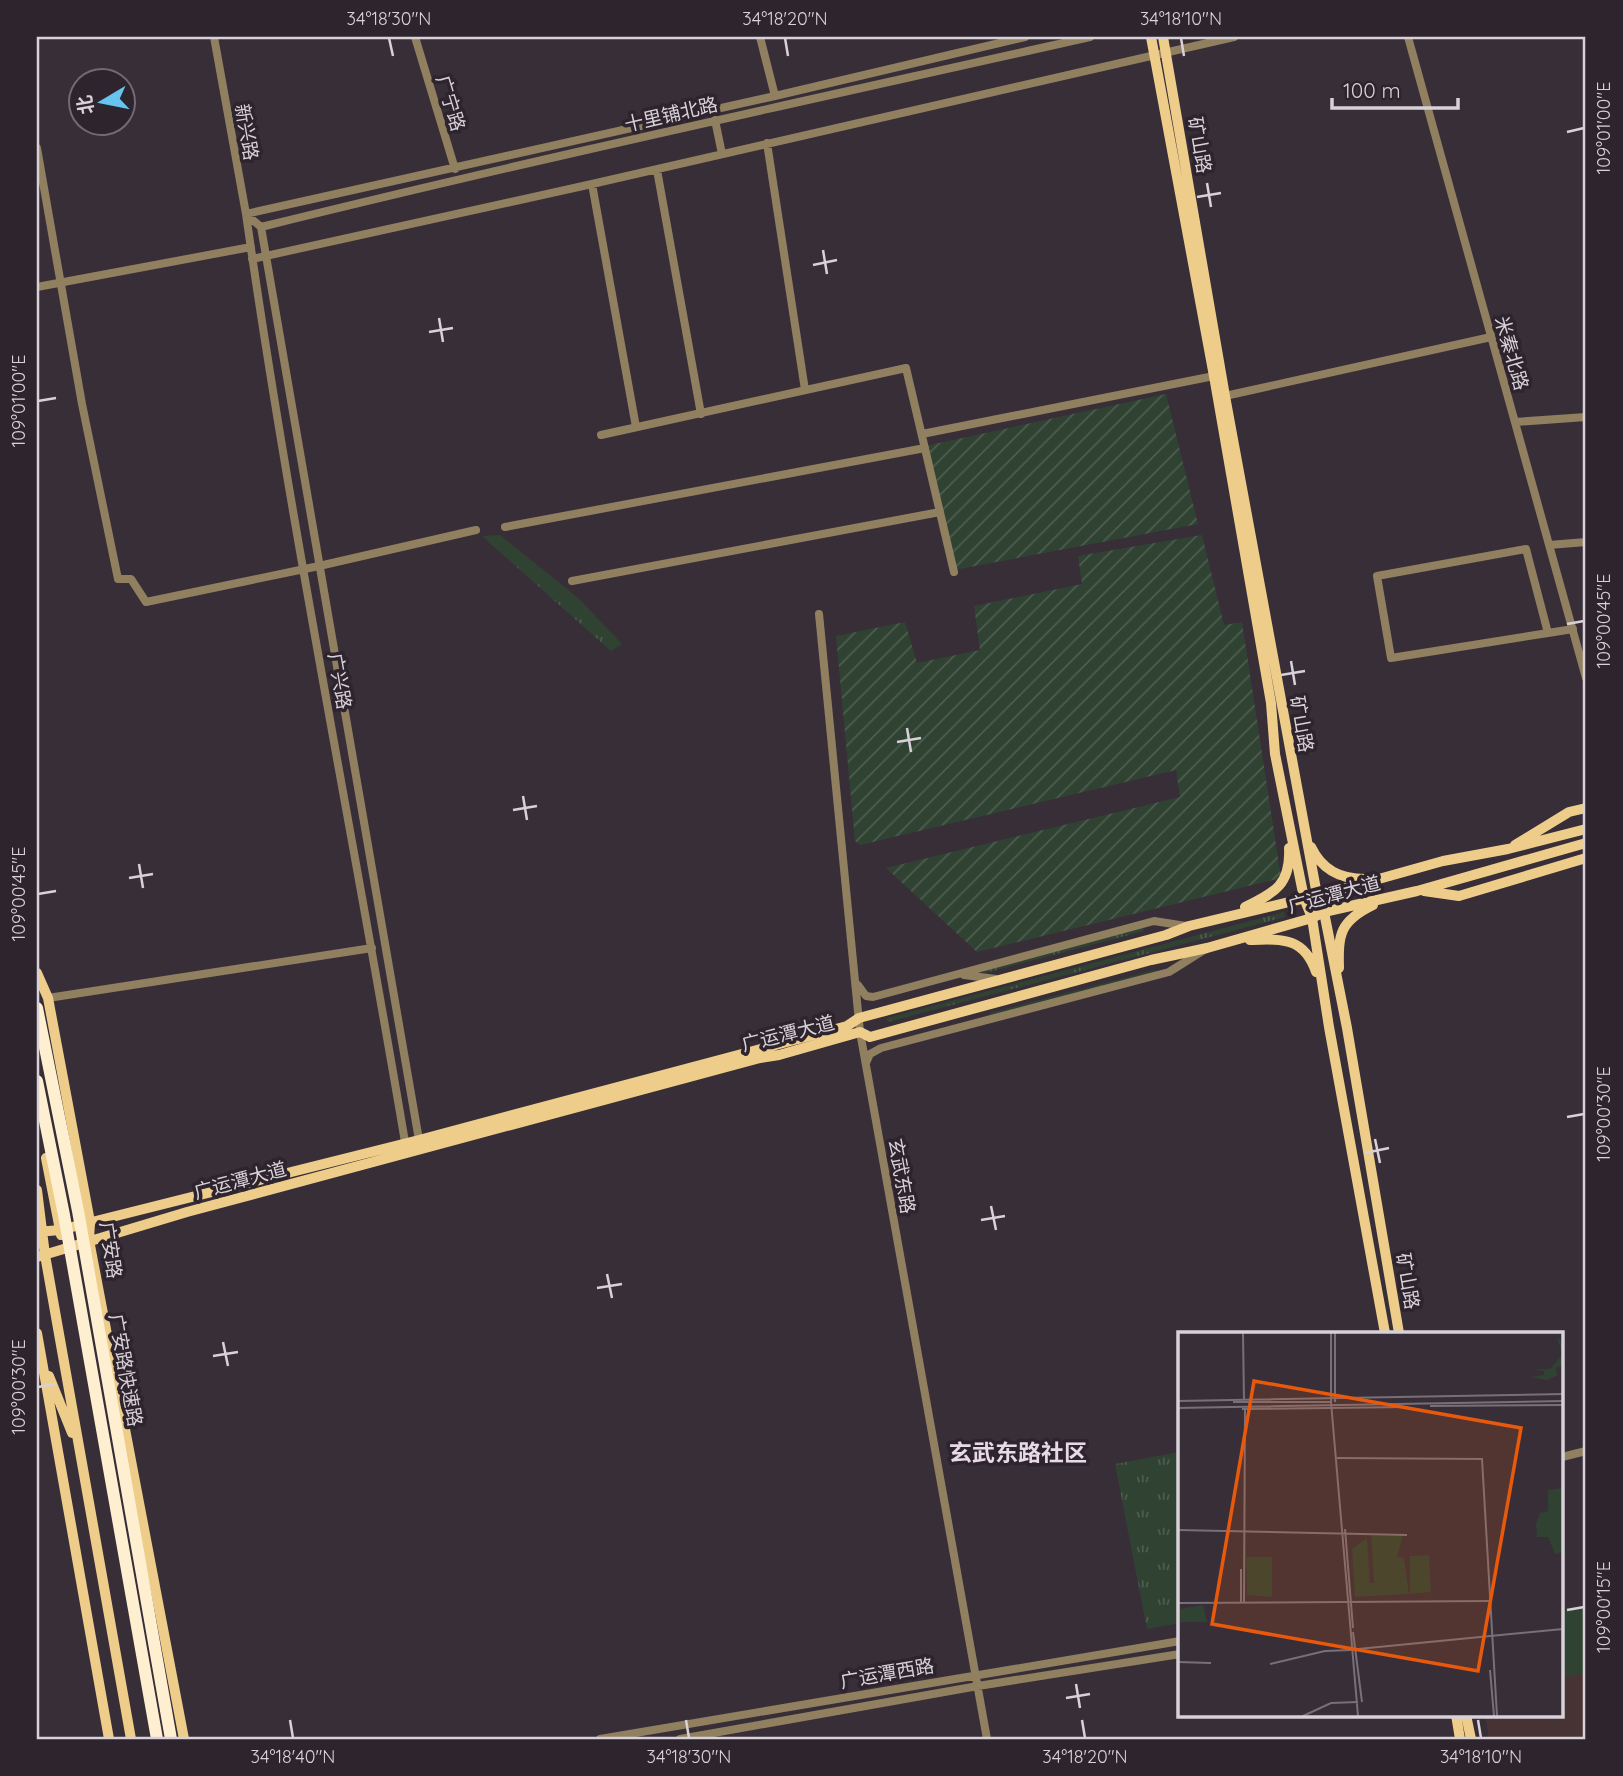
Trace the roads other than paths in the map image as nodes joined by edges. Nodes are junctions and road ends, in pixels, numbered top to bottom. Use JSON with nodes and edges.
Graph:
{"nodes":[{"id":1,"x":214,"y":37,"type":"edge"},
{"id":2,"x":415,"y":37,"type":"edge"},
{"id":3,"x":760,"y":37,"type":"edge"},
{"id":4,"x":1025,"y":37,"type":"edge"},
{"id":5,"x":1090,"y":37,"type":"edge"},
{"id":6,"x":1151,"y":37,"type":"edge"},
{"id":7,"x":1163,"y":37,"type":"edge"},
{"id":8,"x":1234,"y":37,"type":"edge"},
{"id":9,"x":1408,"y":37,"type":"edge"},
{"id":10,"x":1161,"y":54,"type":"junction"},
{"id":11,"x":775,"y":96,"type":"junction"},
{"id":12,"x":715,"y":120,"type":"junction"},
{"id":13,"x":767,"y":144,"type":"junction"},
{"id":14,"x":37,"y":148,"type":"edge"},
{"id":15,"x":722,"y":154,"type":"junction"},
{"id":16,"x":454,"y":167,"type":"junction"},
{"id":17,"x":657,"y":170,"type":"junction"},
{"id":18,"x":457,"y":179,"type":"junction"},
{"id":19,"x":592,"y":184,"type":"junction"},
{"id":20,"x":246,"y":214,"type":"junction"},
{"id":21,"x":261,"y":227,"type":"junction"},
{"id":22,"x":251,"y":247,"type":"junction"},
{"id":23,"x":264,"y":257,"type":"junction"},
{"id":24,"x":252,"y":259,"type":"junction"},
{"id":25,"x":60,"y":283,"type":"junction"},
{"id":26,"x":37,"y":287,"type":"edge"},
{"id":27,"x":1491,"y":337,"type":"junction"},
{"id":28,"x":1218,"y":375,"type":"junction"},
{"id":29,"x":805,"y":390,"type":"junction"},
{"id":30,"x":1225,"y":396,"type":"junction"},
{"id":31,"x":701,"y":414,"type":"junction"},
{"id":32,"x":1586,"y":417,"type":"edge"},
{"id":33,"x":1515,"y":422,"type":"junction"},
{"id":34,"x":636,"y":427,"type":"junction"},
{"id":35,"x":922,"y":434,"type":"junction"},
{"id":36,"x":601,"y":435,"type":"dead end"},
{"id":37,"x":925,"y":447,"type":"junction"},
{"id":38,"x":940,"y":512,"type":"junction"},
{"id":39,"x":505,"y":527,"type":"dead end"},
{"id":40,"x":476,"y":530,"type":"dead end"},
{"id":41,"x":1586,"y":542,"type":"edge"},
{"id":42,"x":1549,"y":545,"type":"junction"},
{"id":43,"x":319,"y":566,"type":"junction"},
{"id":44,"x":304,"y":568,"type":"junction"},
{"id":45,"x":954,"y":572,"type":"dead end"},
{"id":46,"x":572,"y":581,"type":"dead end"},
{"id":47,"x":819,"y":614,"type":"dead end"},
{"id":48,"x":1573,"y":629,"type":"junction"},
{"id":49,"x":1548,"y":633,"type":"junction"},
{"id":50,"x":1586,"y":678,"type":"edge"},
{"id":51,"x":1586,"y":808,"type":"edge"},
{"id":52,"x":1287,"y":820,"type":"junction"},
{"id":53,"x":1586,"y":829,"type":"edge"},
{"id":54,"x":1304,"y":830,"type":"junction"},
{"id":55,"x":1586,"y":844,"type":"edge"},
{"id":56,"x":1508,"y":849,"type":"junction"},
{"id":57,"x":1586,"y":858,"type":"edge"},
{"id":58,"x":1378,"y":879,"type":"junction"},
{"id":59,"x":1417,"y":891,"type":"junction"},
{"id":60,"x":1317,"y":895,"type":"junction"},
{"id":61,"x":1394,"y":896,"type":"junction"},
{"id":62,"x":1304,"y":898,"type":"junction"},
{"id":63,"x":1324,"y":912,"type":"junction"},
{"id":64,"x":1227,"y":916,"type":"junction"},
{"id":65,"x":1312,"y":918,"type":"junction"},
{"id":66,"x":1189,"y":926,"type":"junction"},
{"id":67,"x":1237,"y":940,"type":"junction"},
{"id":68,"x":372,"y":948,"type":"junction"},
{"id":69,"x":1207,"y":948,"type":"junction"},
{"id":70,"x":854,"y":972,"type":"junction"},
{"id":71,"x":37,"y":973,"type":"edge"},
{"id":72,"x":957,"y":974,"type":"junction"},
{"id":73,"x":999,"y":979,"type":"junction"},
{"id":74,"x":1323,"y":995,"type":"junction"},
{"id":75,"x":48,"y":998,"type":"junction"},
{"id":76,"x":1341,"y":999,"type":"junction"},
{"id":77,"x":37,"y":1008,"type":"edge"},
{"id":78,"x":859,"y":1018,"type":"junction"},
{"id":79,"x":860,"y":1032,"type":"junction"},
{"id":80,"x":867,"y":1069,"type":"junction"},
{"id":81,"x":37,"y":1081,"type":"edge"},
{"id":82,"x":37,"y":1108,"type":"edge"},
{"id":83,"x":405,"y":1142,"type":"junction"},
{"id":84,"x":417,"y":1145,"type":"junction"},
{"id":85,"x":402,"y":1154,"type":"junction"},
{"id":86,"x":37,"y":1190,"type":"edge"},
{"id":87,"x":90,"y":1222,"type":"junction"},
{"id":88,"x":60,"y":1230,"type":"junction"},
{"id":89,"x":39,"y":1231,"type":"edge"},
{"id":90,"x":89,"y":1240,"type":"junction"},
{"id":91,"x":65,"y":1250,"type":"junction"},
{"id":92,"x":41,"y":1256,"type":"edge"},
{"id":93,"x":1385,"y":1332,"type":"edge"},
{"id":94,"x":1399,"y":1332,"type":"edge"},
{"id":95,"x":37,"y":1333,"type":"edge"},
{"id":96,"x":41,"y":1358,"type":"junction"},
{"id":97,"x":1586,"y":1451,"type":"edge"},
{"id":98,"x":80,"y":1452,"type":"junction"},
{"id":99,"x":1564,"y":1456,"type":"edge"},
{"id":100,"x":1178,"y":1641,"type":"edge"},
{"id":101,"x":1178,"y":1654,"type":"edge"},
{"id":102,"x":976,"y":1674,"type":"junction"},
{"id":103,"x":978,"y":1686,"type":"junction"},
{"id":104,"x":1456,"y":1716,"type":"edge"},
{"id":105,"x":1466,"y":1716,"type":"edge"},
{"id":106,"x":714,"y":1736,"type":"edge"},
{"id":107,"x":109,"y":1739,"type":"edge"},
{"id":108,"x":131,"y":1739,"type":"edge"},
{"id":109,"x":158,"y":1739,"type":"edge"},
{"id":110,"x":171,"y":1739,"type":"edge"},
{"id":111,"x":184,"y":1739,"type":"edge"},
{"id":112,"x":600,"y":1739,"type":"edge"},
{"id":113,"x":680,"y":1739,"type":"edge"},
{"id":114,"x":987,"y":1739,"type":"edge"},
{"id":115,"x":1460,"y":1739,"type":"edge"},
{"id":116,"x":1471,"y":1739,"type":"edge"}],
"edges":[{"from":1,"to":20,"type":"street","name":"新兴路"},
{"from":2,"to":16,"type":"street","name":"广宁路"},
{"from":3,"to":11,"type":"street"},
{"from":4,"to":11,"type":"street","name":"十里铺北路"},
{"from":5,"to":12,"type":"street","name":"十里铺北路"},
{"from":6,"to":10,"type":"main road","name":"矿山路"},
{"from":7,"to":10,"type":"main road","name":"矿山路"},
{"from":8,"to":10,"type":"street"},
{"from":9,"to":27,"type":"street","name":"米秦北路"},
{"from":10,"to":13,"type":"street"},
{"from":10,"to":28,"type":"main road","name":"矿山路"},
{"from":11,"to":16,"type":"street","name":"十里铺北路"},
{"from":12,"to":15,"type":"street"},
{"from":12,"to":18,"type":"street","name":"十里铺北路"},
{"from":13,"to":15,"type":"street"},
{"from":13,"to":29,"type":"street"},
{"from":14,"to":25,"type":"street"},
{"from":15,"to":17,"type":"street"},
{"from":16,"to":18,"type":"street","name":"广宁路"},
{"from":16,"to":20,"type":"street","name":"十里铺北路"},
{"from":17,"to":19,"type":"street"},
{"from":17,"to":31,"type":"street"},
{"from":18,"to":21,"type":"street","name":"十里铺北路"},
{"from":19,"to":23,"type":"street"},
{"from":19,"to":34,"type":"street"},
{"from":20,"to":21,"type":"street"},
{"from":20,"to":22,"type":"street","name":"广兴路"},
{"from":21,"to":23,"type":"street","name":"广兴路"},
{"from":22,"to":24,"type":"street","name":"广兴路"},
{"from":22,"to":25,"type":"street"},
{"from":23,"to":24,"type":"street"},
{"from":23,"to":43,"type":"street","name":"广兴路"},
{"from":24,"to":44,"type":"street","name":"广兴路"},
{"from":25,"to":26,"type":"street"},
{"from":25,"to":44,"type":"street"},
{"from":27,"to":30,"type":"street"},
{"from":27,"to":33,"type":"street","name":"米秦北路"},
{"from":28,"to":30,"type":"main road","name":"矿山路"},
{"from":28,"to":35,"type":"street"},
{"from":28,"to":52,"type":"main road","name":"矿山路"},
{"from":29,"to":31,"type":"street"},
{"from":29,"to":35,"type":"street"},
{"from":30,"to":54,"type":"main road","name":"矿山路"},
{"from":31,"to":34,"type":"street"},
{"from":32,"to":33,"type":"street"},
{"from":33,"to":42,"type":"street","name":"米秦北路"},
{"from":34,"to":36,"type":"street"},
{"from":35,"to":37,"type":"street"},
{"from":37,"to":38,"type":"street"},
{"from":37,"to":39,"type":"street"},
{"from":38,"to":45,"type":"street"},
{"from":38,"to":46,"type":"street"},
{"from":40,"to":43,"type":"street"},
{"from":41,"to":42,"type":"street"},
{"from":42,"to":48,"type":"street","name":"米秦北路"},
{"from":43,"to":44,"type":"street"},
{"from":43,"to":84,"type":"street","name":"广兴路"},
{"from":44,"to":68,"type":"street","name":"广兴路"},
{"from":47,"to":70,"type":"street","name":"玄武东路"},
{"from":48,"to":49,"type":"street"},
{"from":48,"to":50,"type":"street","name":"米秦北路"},
{"from":49,"to":49,"type":"street"},
{"from":51,"to":56,"type":"main road"},
{"from":52,"to":62,"type":"main road","name":"矿山路"},
{"from":52,"to":64,"type":"main road"},
{"from":53,"to":56,"type":"main road","name":"广运潭大道"},
{"from":54,"to":58,"type":"main road"},
{"from":54,"to":60,"type":"main road","name":"矿山路"},
{"from":55,"to":59,"type":"main road","name":"广运潭大道"},
{"from":56,"to":58,"type":"main road","name":"广运潭大道"},
{"from":57,"to":59,"type":"main road"},
{"from":58,"to":60,"type":"main road","name":"广运潭大道"},
{"from":59,"to":61,"type":"main road","name":"广运潭大道"},
{"from":60,"to":62,"type":"main road","name":"广运潭大道"},
{"from":60,"to":63,"type":"main road","name":"矿山路"},
{"from":61,"to":63,"type":"main road","name":"广运潭大道"},
{"from":61,"to":76,"type":"main road"},
{"from":62,"to":64,"type":"main road","name":"广运潭大道"},
{"from":62,"to":65,"type":"main road","name":"矿山路"},
{"from":63,"to":65,"type":"main road","name":"广运潭大道"},
{"from":63,"to":76,"type":"main road","name":"矿山路"},
{"from":64,"to":66,"type":"main road","name":"广运潭大道"},
{"from":65,"to":67,"type":"main road","name":"广运潭大道"},
{"from":65,"to":74,"type":"main road","name":"矿山路"},
{"from":66,"to":72,"type":"street"},
{"from":66,"to":73,"type":"main road","name":"广运潭大道"},
{"from":67,"to":69,"type":"main road","name":"广运潭大道"},
{"from":67,"to":74,"type":"main road"},
{"from":68,"to":75,"type":"street"},
{"from":68,"to":83,"type":"street","name":"广兴路"},
{"from":69,"to":79,"type":"main road","name":"广运潭大道"},
{"from":69,"to":80,"type":"street"},
{"from":70,"to":72,"type":"street"},
{"from":70,"to":78,"type":"street","name":"玄武东路"},
{"from":71,"to":75,"type":"main road","name":"广安路"},
{"from":72,"to":73,"type":"street"},
{"from":73,"to":78,"type":"main road","name":"广运潭大道"},
{"from":74,"to":93,"type":"main road","name":"矿山路"},
{"from":75,"to":87,"type":"main road","name":"广安路"},
{"from":76,"to":94,"type":"main road","name":"矿山路"},
{"from":77,"to":110,"type":"highway","name":"广安路快速路","bridge":true},
{"from":78,"to":79,"type":"street","name":"玄武东路"},
{"from":78,"to":84,"type":"main road","name":"广运潭大道"},
{"from":79,"to":80,"type":"street","name":"玄武东路"},
{"from":79,"to":84,"type":"main road","name":"广运潭大道"},
{"from":80,"to":102,"type":"street","name":"玄武东路"},
{"from":81,"to":109,"type":"highway","name":"广安路快速路","bridge":true},
{"from":82,"to":88,"type":"main road"},
{"from":83,"to":84,"type":"main road","name":"广运潭大道"},
{"from":83,"to":85,"type":"street","name":"广兴路"},
{"from":83,"to":87,"type":"main road","name":"广运潭大道"},
{"from":84,"to":85,"type":"main road","name":"广运潭大道"},
{"from":85,"to":90,"type":"main road","name":"广运潭大道"},
{"from":86,"to":89,"type":"main road"},
{"from":87,"to":88,"type":"main road","name":"广运潭大道"},
{"from":87,"to":90,"type":"main road","name":"广安路"},
{"from":88,"to":89,"type":"main road","name":"广运潭大道"},
{"from":88,"to":91,"type":"main road"},
{"from":89,"to":92,"type":"main road"},
{"from":90,"to":91,"type":"main road","name":"广运潭大道"},
{"from":90,"to":111,"type":"main road","name":"广安路"},
{"from":91,"to":92,"type":"main road","name":"广运潭大道"},
{"from":91,"to":109,"type":"main road"},
{"from":92,"to":98,"type":"main road"},
{"from":95,"to":96,"type":"main road"},
{"from":96,"to":98,"type":"main road"},
{"from":96,"to":107,"type":"main road"},
{"from":97,"to":99,"type":"street"},
{"from":98,"to":108,"type":"main road"},
{"from":100,"to":102,"type":"street","name":"广运潭西路"},
{"from":101,"to":103,"type":"street","name":"广运潭西路"},
{"from":102,"to":103,"type":"street","name":"玄武东路"},
{"from":102,"to":112,"type":"street","name":"广运潭西路"},
{"from":103,"to":106,"type":"street","name":"广运潭西路"},
{"from":103,"to":114,"type":"street","name":"玄武东路"},
{"from":104,"to":115,"type":"main road"},
{"from":105,"to":116,"type":"main road"},
{"from":106,"to":113,"type":"street","name":"广运潭西路"}]}
